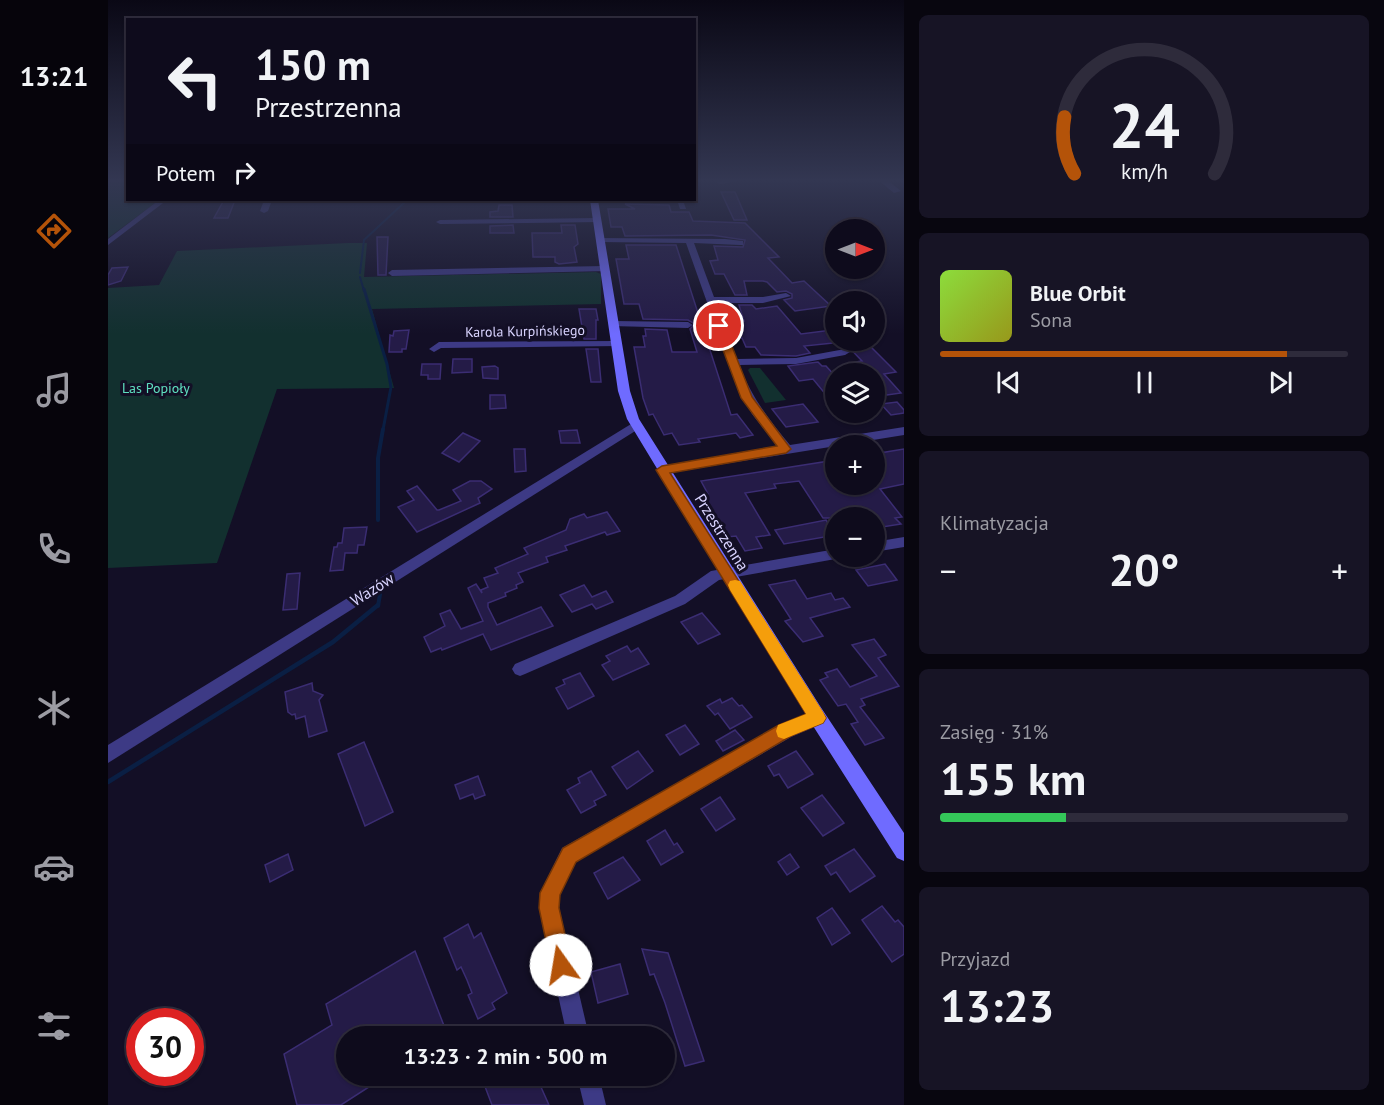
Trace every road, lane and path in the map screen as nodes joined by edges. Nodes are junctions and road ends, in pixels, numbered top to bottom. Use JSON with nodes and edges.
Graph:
{"nodes":[{"id":1,"x":124,"y":231,"type":"edge"},
{"id":2,"x":599,"y":231,"type":"edge"},
{"id":3,"x":600,"y":240,"type":"junction"},
{"id":4,"x":689,"y":241,"type":"junction"},
{"id":5,"x":108,"y":243,"type":"edge"},
{"id":6,"x":740,"y":243,"type":"dead end"},
{"id":7,"x":605,"y":269,"type":"junction"},
{"id":8,"x":392,"y":273,"type":"dead end"},
{"id":9,"x":786,"y":296,"type":"dead end"},
{"id":10,"x":710,"y":300,"type":"junction"},
{"id":11,"x":614,"y":324,"type":"junction"},
{"id":12,"x":688,"y":325,"type":"dead end"},
{"id":13,"x":617,"y":344,"type":"junction"},
{"id":14,"x":434,"y":349,"type":"dead end"},
{"id":15,"x":845,"y":352,"type":"dead end"},
{"id":16,"x":732,"y":362,"type":"junction"},
{"id":17,"x":636,"y":425,"type":"junction"},
{"id":18,"x":904,"y":431,"type":"edge"},
{"id":19,"x":786,"y":449,"type":"junction"},
{"id":20,"x":662,"y":470,"type":"junction"},
{"id":21,"x":904,"y":542,"type":"edge"},
{"id":22,"x":885,"y":545,"type":"edge"},
{"id":23,"x":825,"y":556,"type":"edge"},
{"id":24,"x":727,"y":572,"type":"junction"},
{"id":25,"x":520,"y":669,"type":"dead end"},
{"id":26,"x":818,"y":718,"type":"junction"},
{"id":27,"x":108,"y":755,"type":"edge"},
{"id":28,"x":904,"y":850,"type":"edge"},
{"id":29,"x":576,"y":1026,"type":"edge"},
{"id":30,"x":590,"y":1086,"type":"edge"},
{"id":31,"x":595,"y":1105,"type":"edge"}],
"edges":[{"from":1,"to":5,"type":"street"},
{"from":2,"to":3,"type":"street","name":"Przestrzenna"},
{"from":3,"to":4,"type":"street"},
{"from":3,"to":7,"type":"street","name":"Przestrzenna"},
{"from":4,"to":6,"type":"street"},
{"from":4,"to":10,"type":"street"},
{"from":7,"to":8,"type":"street"},
{"from":7,"to":11,"type":"street","name":"Przestrzenna"},
{"from":9,"to":10,"type":"street"},
{"from":10,"to":16,"type":"street"},
{"from":11,"to":12,"type":"street"},
{"from":11,"to":13,"type":"street","name":"Przestrzenna"},
{"from":13,"to":14,"type":"street","name":"Karola Kurpińskiego"},
{"from":13,"to":17,"type":"street","name":"Przestrzenna"},
{"from":15,"to":16,"type":"street"},
{"from":16,"to":19,"type":"street"},
{"from":17,"to":20,"type":"street","name":"Przestrzenna"},
{"from":17,"to":27,"type":"street","name":"Wazów"},
{"from":18,"to":19,"type":"street"},
{"from":19,"to":20,"type":"street"},
{"from":20,"to":24,"type":"street","name":"Przestrzenna"},
{"from":21,"to":22,"type":"street"},
{"from":23,"to":24,"type":"street"},
{"from":24,"to":25,"type":"street"},
{"from":24,"to":26,"type":"street","name":"Przestrzenna"},
{"from":26,"to":28,"type":"street","name":"Przestrzenna"},
{"from":26,"to":29,"type":"street"},
{"from":30,"to":31,"type":"street"}]}
